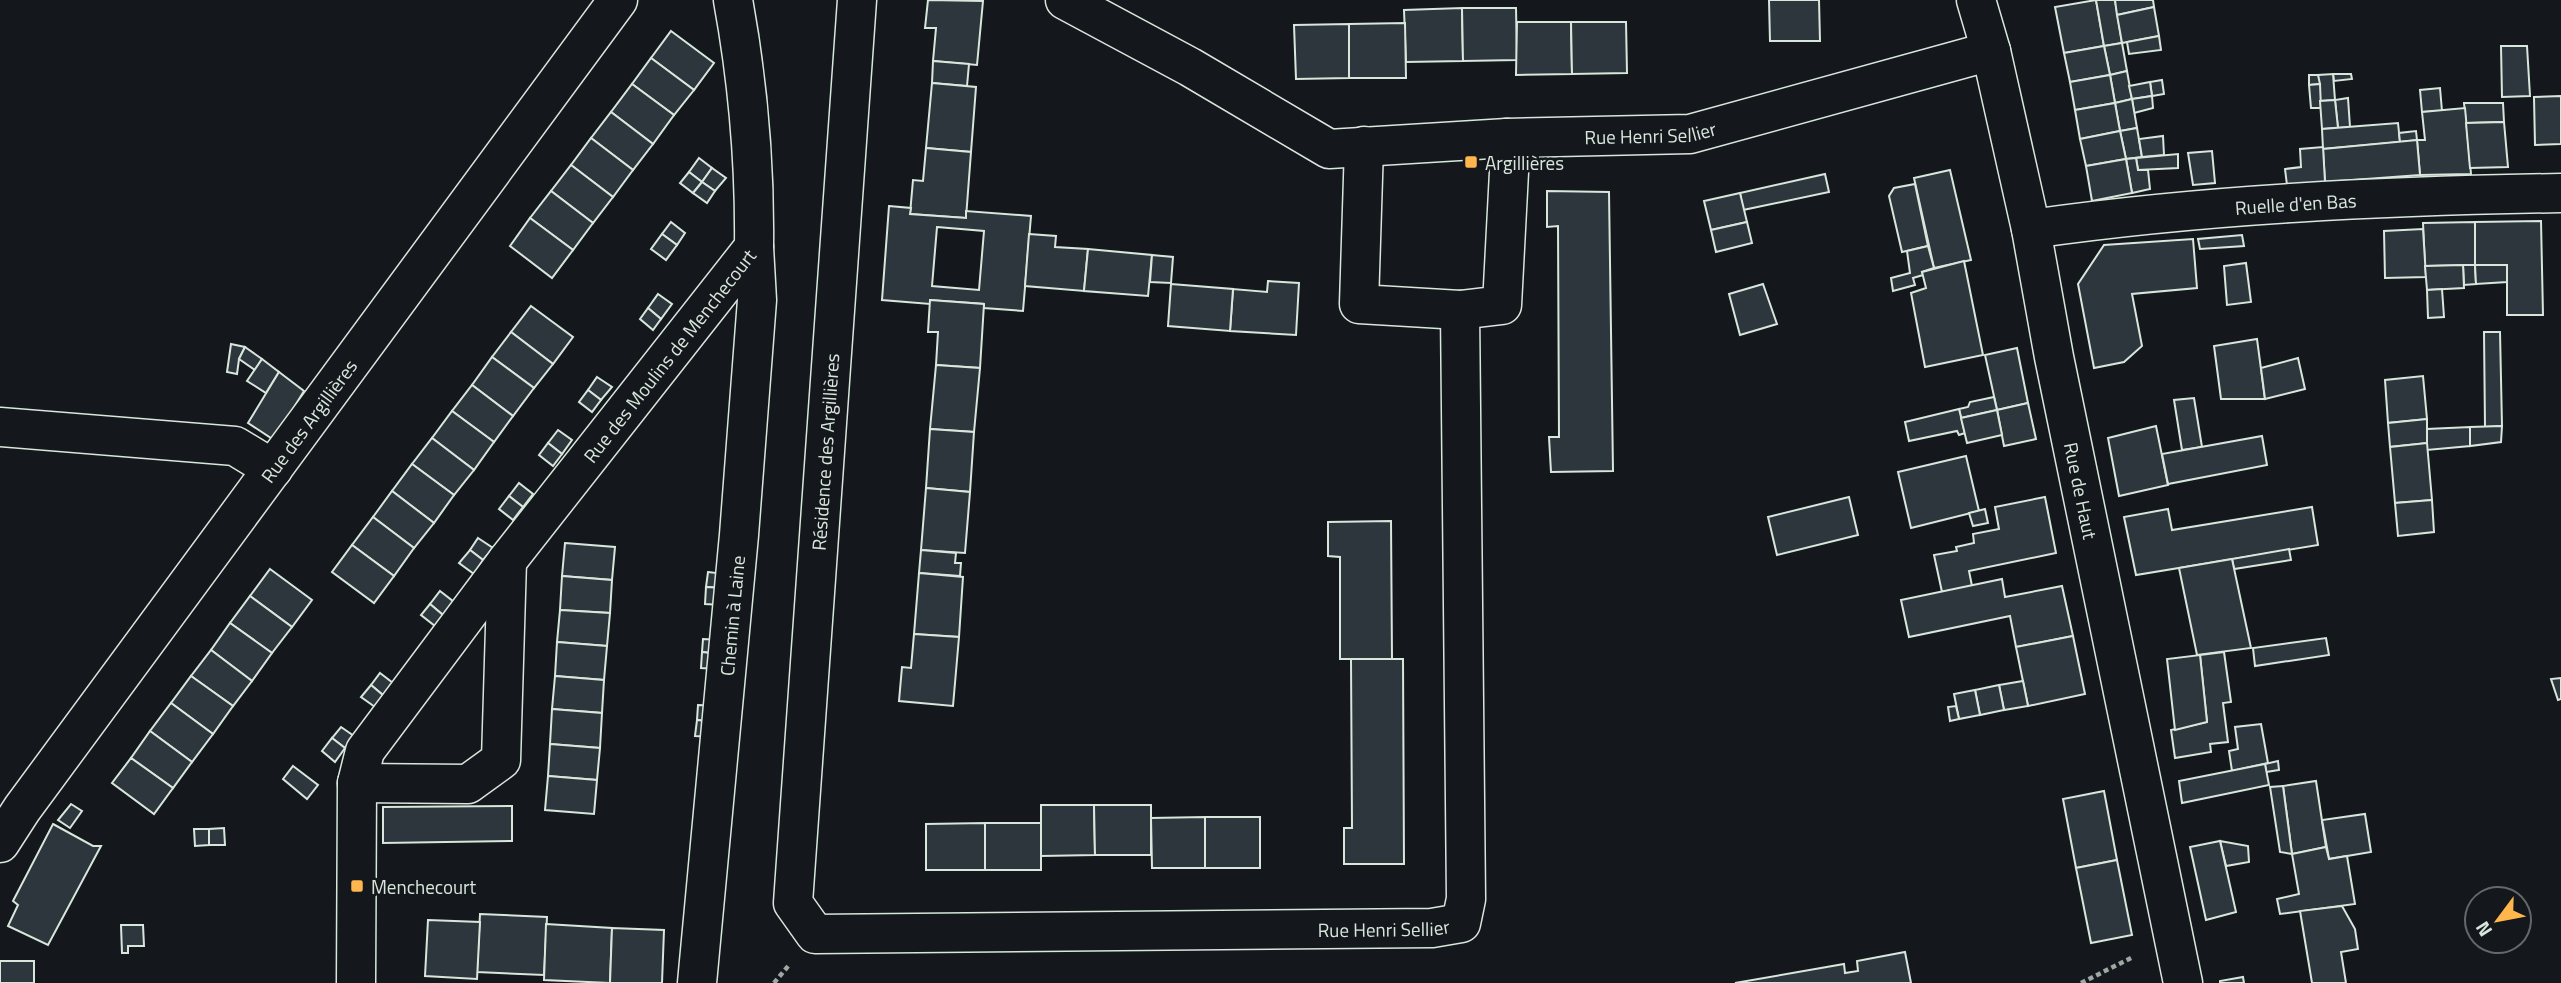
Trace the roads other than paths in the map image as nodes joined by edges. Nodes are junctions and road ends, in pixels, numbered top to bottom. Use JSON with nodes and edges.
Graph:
{"nodes":[{"id":1,"x":618,"y":0,"type":"edge"},
{"id":2,"x":733,"y":0,"type":"edge"},
{"id":3,"x":858,"y":0,"type":"edge"},
{"id":4,"x":1065,"y":0,"type":"edge"},
{"id":5,"x":1976,"y":0,"type":"edge"},
{"id":6,"x":1991,"y":51,"type":"junction"},
{"id":7,"x":1507,"y":138,"type":"junction"},
{"id":8,"x":1364,"y":146,"type":"junction"},
{"id":9,"x":2561,"y":193,"type":"edge"},
{"id":10,"x":2031,"y":229,"type":"junction"},
{"id":11,"x":754,"y":247,"type":"junction"},
{"id":12,"x":1460,"y":310,"type":"junction"},
{"id":13,"x":0,"y":427,"type":"edge"},
{"id":14,"x":273,"y":469,"type":"junction"},
{"id":15,"x":508,"y":561,"type":"junction"},
{"id":16,"x":357,"y":783,"type":"junction"},
{"id":17,"x":0,"y":843,"type":"edge"},
{"id":18,"x":793,"y":903,"type":"joint"},
{"id":19,"x":356,"y":983,"type":"edge"},
{"id":20,"x":697,"y":983,"type":"edge"},
{"id":21,"x":2183,"y":983,"type":"edge"}],
"edges":[{"from":1,"to":14,"type":"street","name":"Rue des Argillières"},
{"from":2,"to":11,"type":"street","name":"Rue des Moulins de Menchecourt"},
{"from":3,"to":18,"type":"street","name":"Résidence des Argillières"},
{"from":4,"to":8,"type":"street"},
{"from":5,"to":6,"type":"street","name":"Rue de Haut"},
{"from":6,"to":7,"type":"street","name":"Rue Henri Sellier"},
{"from":6,"to":10,"type":"street","name":"Rue de Haut"},
{"from":7,"to":8,"type":"street"},
{"from":7,"to":12,"type":"street"},
{"from":8,"to":12,"type":"street"},
{"from":9,"to":10,"type":"street","name":"Ruelle d'en Bas"},
{"from":10,"to":21,"type":"street","name":"Rue de Haut"},
{"from":11,"to":15,"type":"street","name":"Rue des Moulins de Menchecourt"},
{"from":11,"to":20,"type":"street","name":"Chemin à Laine"},
{"from":12,"to":18,"type":"street","name":"Rue Henri Sellier"},
{"from":13,"to":14,"type":"street"},
{"from":14,"to":17,"type":"street","name":"Rue des Argillières"},
{"from":15,"to":16,"type":"street","name":"Rue des Moulins de Menchecourt"},
{"from":15,"to":16,"type":"street"},
{"from":16,"to":19,"type":"street","name":"Rue des Moulins de Menchecourt"}]}
